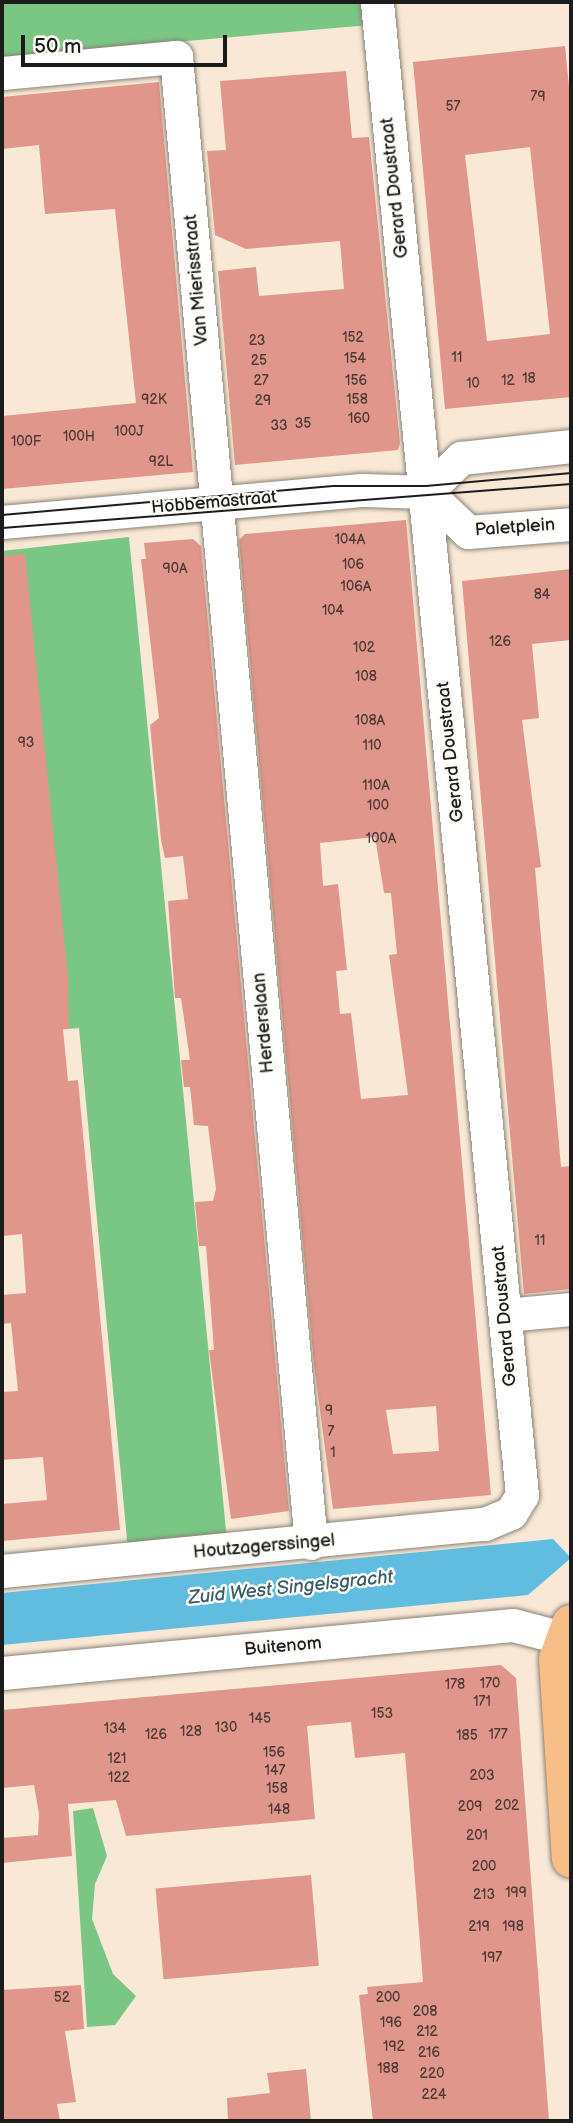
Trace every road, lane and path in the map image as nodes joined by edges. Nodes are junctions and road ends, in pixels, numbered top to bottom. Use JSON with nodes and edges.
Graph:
{"nodes":[{"id":1,"x":377,"y":2,"type":"edge"},
{"id":2,"x":2,"y":73,"type":"edge"},
{"id":3,"x":571,"y":446,"type":"edge"},
{"id":4,"x":426,"y":492,"type":"junction"},
{"id":5,"x":216,"y":504,"type":"junction"},
{"id":6,"x":2,"y":522,"type":"edge"},
{"id":7,"x":571,"y":524,"type":"edge"},
{"id":8,"x":571,"y":1308,"type":"edge"},
{"id":9,"x":505,"y":1315,"type":"junction"},
{"id":10,"x":520,"y":1503,"type":"joint"},
{"id":11,"x":311,"y":1543,"type":"junction"},
{"id":12,"x":2,"y":1570,"type":"edge"},
{"id":13,"x":567,"y":1631,"type":"edge"},
{"id":14,"x":2,"y":1673,"type":"edge"},
{"id":15,"x":571,"y":1859,"type":"edge"}],
"edges":[{"from":1,"to":4,"type":"street","name":"Gerard Doustraat"},
{"from":2,"to":5,"type":"street","name":"Van Mierisstraat"},
{"from":3,"to":4,"type":"street"},
{"from":4,"to":5,"type":"street","name":"Hobbemastraat"},
{"from":4,"to":7,"type":"street","name":"Paletplein"},
{"from":4,"to":9,"type":"street","name":"Gerard Doustraat"},
{"from":5,"to":6,"type":"street","name":"Hobbemastraat"},
{"from":5,"to":11,"type":"street","name":"Herderslaan"},
{"from":8,"to":9,"type":"street"},
{"from":9,"to":10,"type":"street","name":"Gerard Doustraat"},
{"from":10,"to":11,"type":"street","name":"Houtzagerssingel"},
{"from":11,"to":12,"type":"street","name":"Houtzagerssingel"},
{"from":13,"to":14,"type":"street","name":"Buitenom"},
{"from":13,"to":15,"type":"main road","name":"Buitenom"}]}
